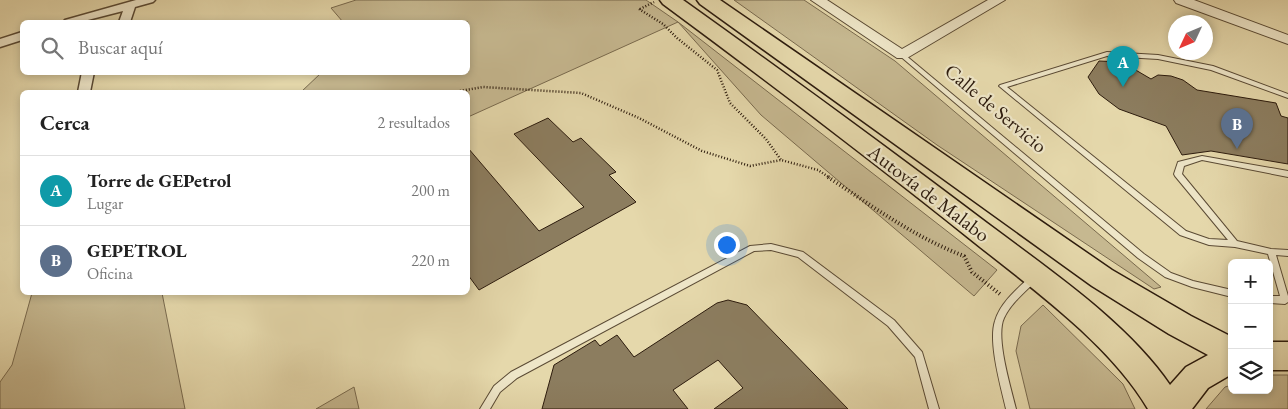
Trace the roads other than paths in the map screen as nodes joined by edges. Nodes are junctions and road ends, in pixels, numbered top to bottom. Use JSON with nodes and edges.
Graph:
{"nodes":[{"id":1,"x":150,"y":0,"type":"edge"},
{"id":2,"x":670,"y":0,"type":"edge"},
{"id":3,"x":707,"y":0,"type":"edge"},
{"id":4,"x":818,"y":0,"type":"edge"},
{"id":5,"x":998,"y":0,"type":"edge"},
{"id":6,"x":1181,"y":0,"type":"edge"},
{"id":7,"x":116,"y":5,"type":"edge"},
{"id":8,"x":130,"y":6,"type":"junction"},
{"id":9,"x":75,"y":20,"type":"edge"},
{"id":10,"x":126,"y":20,"type":"edge"},
{"id":11,"x":20,"y":37,"type":"edge"},
{"id":12,"x":1288,"y":40,"type":"edge"},
{"id":13,"x":0,"y":43,"type":"edge"},
{"id":14,"x":902,"y":55,"type":"junction"},
{"id":15,"x":87,"y":75,"type":"edge"},
{"id":16,"x":84,"y":90,"type":"edge"},
{"id":17,"x":1288,"y":96,"type":"edge"},
{"id":18,"x":1288,"y":174,"type":"edge"},
{"id":19,"x":1235,"y":244,"type":"junction"},
{"id":20,"x":1272,"y":252,"type":"junction"},
{"id":21,"x":1288,"y":253,"type":"edge"},
{"id":22,"x":1037,"y":276,"type":"junction"},
{"id":23,"x":1228,"y":293,"type":"edge"},
{"id":24,"x":1273,"y":299,"type":"edge"},
{"id":25,"x":1228,"y":350,"type":"edge"},
{"id":26,"x":1273,"y":356,"type":"edge"},
{"id":27,"x":1288,"y":356,"type":"edge"},
{"id":28,"x":1228,"y":361,"type":"edge"},
{"id":29,"x":485,"y":409,"type":"edge"},
{"id":30,"x":934,"y":409,"type":"edge"},
{"id":31,"x":1011,"y":409,"type":"edge"},
{"id":32,"x":1166,"y":409,"type":"edge"},
{"id":33,"x":1175,"y":409,"type":"edge"}],
"edges":[{"from":1,"to":8,"type":"street"},
{"from":2,"to":22,"type":"highway","name":"Autovía de Malabo"},
{"from":3,"to":25,"type":"highway","name":"Autovía de Malabo"},
{"from":4,"to":14,"type":"street","name":"Calle de Servicio"},
{"from":5,"to":14,"type":"street"},
{"from":6,"to":12,"type":"street"},
{"from":7,"to":8,"type":"street"},
{"from":7,"to":9,"type":"street"},
{"from":8,"to":10,"type":"street"},
{"from":11,"to":13,"type":"street"},
{"from":14,"to":23,"type":"lane","name":"Calle de Servicio"},
{"from":15,"to":16,"type":"street"},
{"from":17,"to":19,"type":"lane"},
{"from":18,"to":19,"type":"lane"},
{"from":19,"to":20,"type":"lane"},
{"from":20,"to":21,"type":"lane"},
{"from":20,"to":24,"type":"lane"},
{"from":22,"to":31,"type":"lane"},
{"from":22,"to":32,"type":"highway","name":"Autovía de Malabo"},
{"from":26,"to":27,"type":"highway"},
{"from":28,"to":33,"type":"highway"},
{"from":29,"to":30,"type":"lane"}]}
